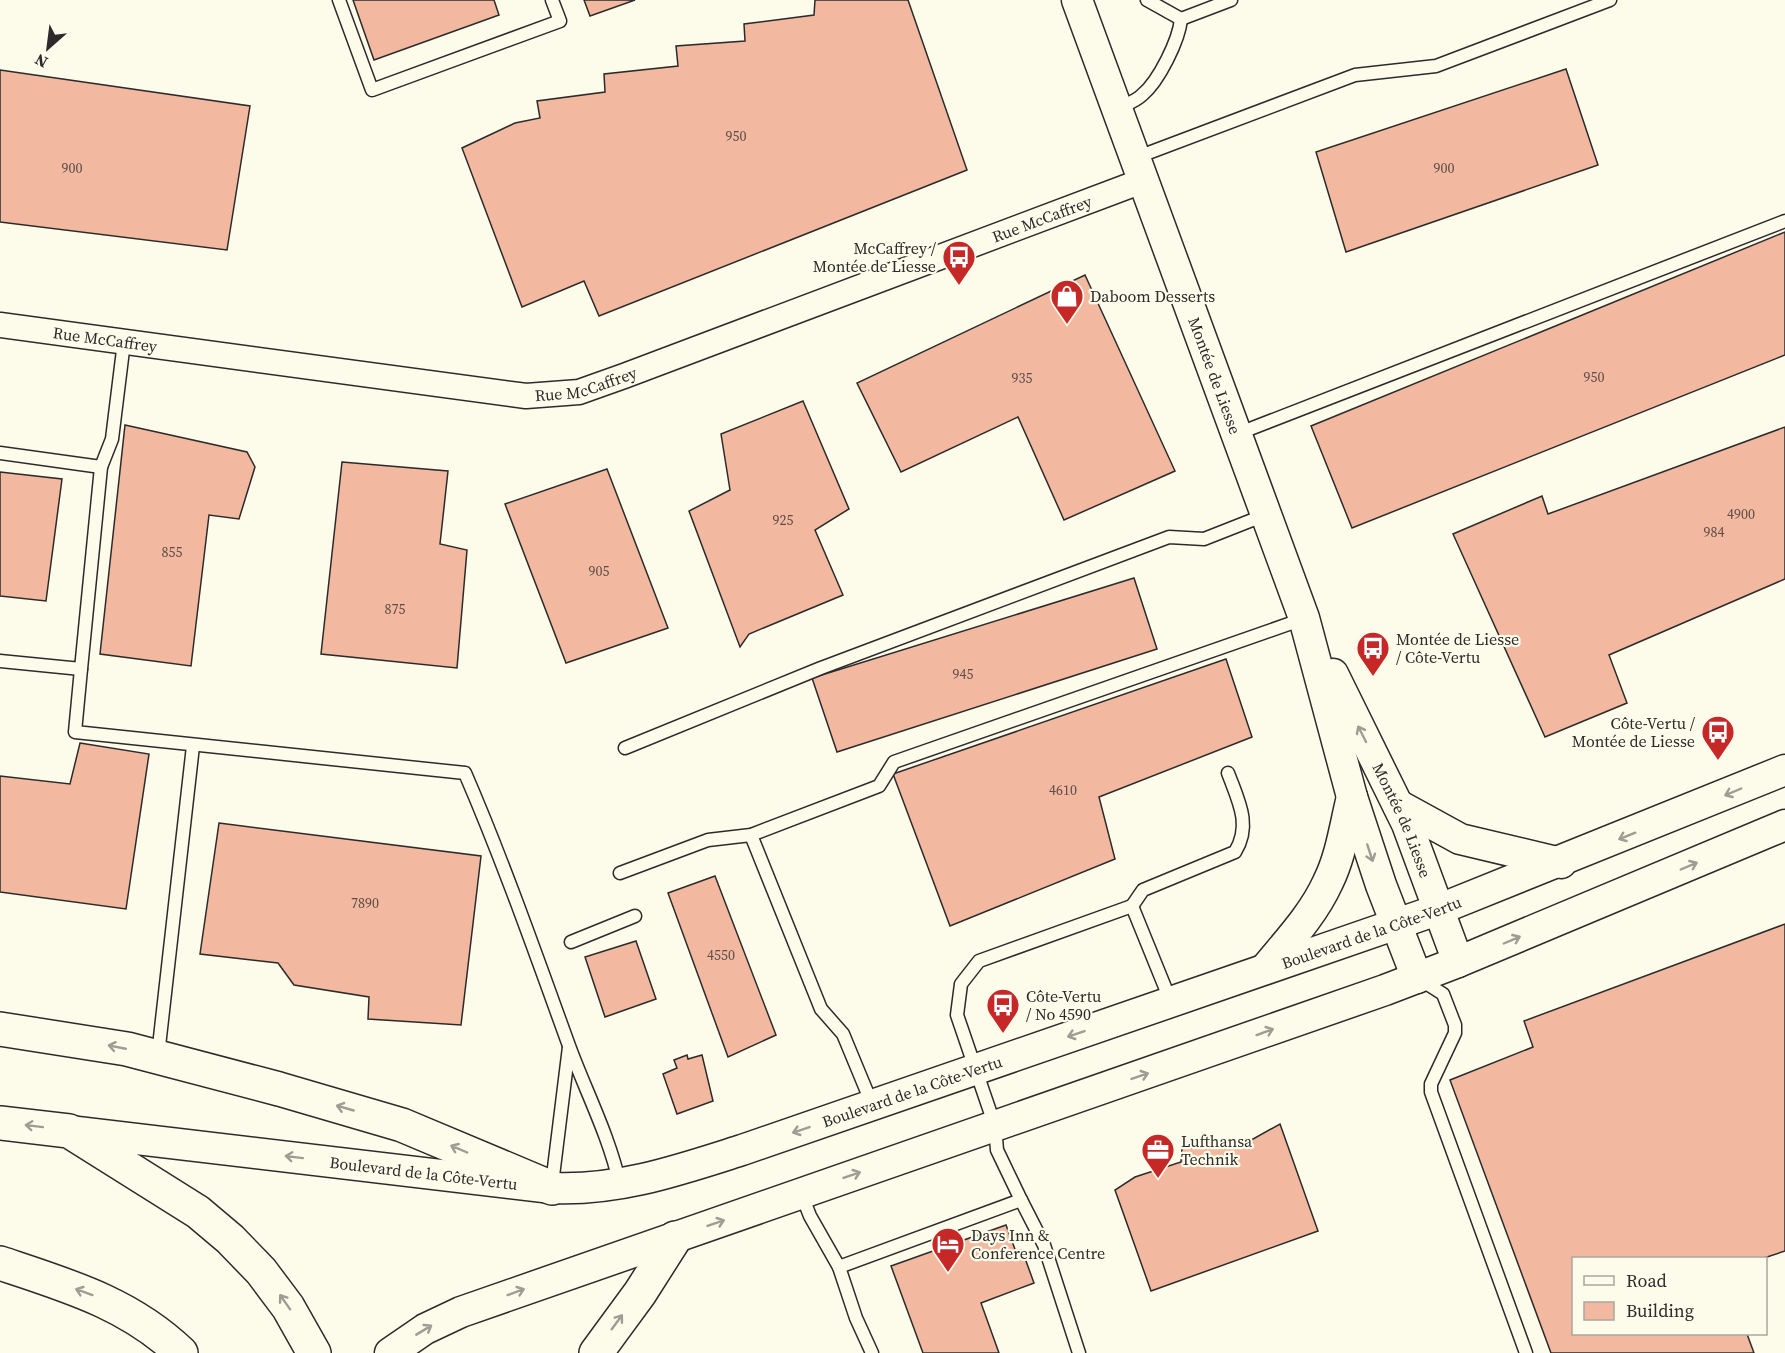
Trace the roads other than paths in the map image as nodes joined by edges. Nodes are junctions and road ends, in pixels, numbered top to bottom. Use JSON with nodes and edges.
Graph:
{"nodes":[{"id":1,"x":339,"y":0,"type":"edge"},
{"id":2,"x":552,"y":0,"type":"edge"},
{"id":3,"x":1077,"y":0,"type":"edge"},
{"id":4,"x":1147,"y":0,"type":"edge"},
{"id":5,"x":1231,"y":0,"type":"edge"},
{"id":6,"x":1610,"y":0,"type":"edge"},
{"id":7,"x":1181,"y":19,"type":"junction"},
{"id":8,"x":1116,"y":110,"type":"junction"},
{"id":9,"x":1138,"y":170,"type":"junction"},
{"id":10,"x":1785,"y":221,"type":"edge"},
{"id":11,"x":0,"y":325,"type":"edge"},
{"id":12,"x":124,"y":342,"type":"junction"},
{"id":13,"x":1236,"y":434,"type":"junction"},
{"id":14,"x":0,"y":453,"type":"edge"},
{"id":15,"x":101,"y":467,"type":"junction"},
{"id":16,"x":1265,"y":515,"type":"junction"},
{"id":17,"x":1304,"y":618,"type":"junction"},
{"id":18,"x":0,"y":661,"type":"edge"},
{"id":19,"x":81,"y":669,"type":"junction"},
{"id":20,"x":193,"y":746,"type":"junction"},
{"id":21,"x":625,"y":748,"type":"dead end"},
{"id":22,"x":1785,"y":770,"type":"edge"},
{"id":23,"x":1228,"y":773,"type":"dead end"},
{"id":24,"x":1352,"y":797,"type":"junction"},
{"id":25,"x":1398,"y":805,"type":"junction"},
{"id":26,"x":1785,"y":825,"type":"edge"},
{"id":27,"x":751,"y":835,"type":"junction"},
{"id":28,"x":1561,"y":863,"type":"junction"},
{"id":29,"x":620,"y":873,"type":"dead end"},
{"id":30,"x":1132,"y":906,"type":"junction"},
{"id":31,"x":1440,"y":909,"type":"junction"},
{"id":32,"x":635,"y":916,"type":"dead end"},
{"id":33,"x":1396,"y":924,"type":"junction"},
{"id":34,"x":571,"y":942,"type":"dead end"},
{"id":35,"x":1458,"y":962,"type":"junction"},
{"id":36,"x":1265,"y":969,"type":"junction"},
{"id":37,"x":1418,"y":978,"type":"junction"},
{"id":38,"x":1443,"y":994,"type":"junction"},
{"id":39,"x":1171,"y":1002,"type":"junction"},
{"id":40,"x":0,"y":1029,"type":"edge"},
{"id":41,"x":569,"y":1046,"type":"junction"},
{"id":42,"x":158,"y":1056,"type":"junction"},
{"id":43,"x":976,"y":1070,"type":"junction"},
{"id":44,"x":873,"y":1105,"type":"junction"},
{"id":45,"x":0,"y":1123,"type":"edge"},
{"id":46,"x":995,"y":1126,"type":"junction"},
{"id":47,"x":69,"y":1131,"type":"junction"},
{"id":48,"x":620,"y":1185,"type":"junction"},
{"id":49,"x":552,"y":1188,"type":"junction"},
{"id":50,"x":801,"y":1193,"type":"junction"},
{"id":51,"x":1021,"y":1200,"type":"junction"},
{"id":52,"x":675,"y":1238,"type":"junction"},
{"id":53,"x":0,"y":1263,"type":"edge"},
{"id":54,"x":839,"y":1267,"type":"junction"},
{"id":55,"x":181,"y":1353,"type":"edge"},
{"id":56,"x":314,"y":1353,"type":"edge"},
{"id":57,"x":390,"y":1353,"type":"edge"},
{"id":58,"x":596,"y":1353,"type":"edge"},
{"id":59,"x":872,"y":1353,"type":"edge"},
{"id":60,"x":1079,"y":1353,"type":"edge"},
{"id":61,"x":1526,"y":1353,"type":"edge"}],
"edges":[{"from":1,"to":2,"type":"lane"},
{"from":3,"to":8,"type":"street","name":"Montée de Liesse"},
{"from":4,"to":7,"type":"lane"},
{"from":5,"to":7,"type":"lane"},
{"from":6,"to":9,"type":"lane"},
{"from":7,"to":8,"type":"lane"},
{"from":8,"to":9,"type":"street","name":"Montée de Liesse"},
{"from":9,"to":12,"type":"street","name":"Rue McCaffrey"},
{"from":9,"to":13,"type":"street","name":"Montée de Liesse"},
{"from":10,"to":13,"type":"lane"},
{"from":11,"to":12,"type":"street","name":"Rue McCaffrey"},
{"from":12,"to":15,"type":"lane"},
{"from":13,"to":16,"type":"street","name":"Montée de Liesse"},
{"from":14,"to":15,"type":"lane"},
{"from":15,"to":19,"type":"lane"},
{"from":16,"to":17,"type":"street","name":"Montée de Liesse"},
{"from":16,"to":21,"type":"lane"},
{"from":17,"to":24,"type":"street","name":"Montée de Liesse"},
{"from":25,"to":17,"type":"street","name":"Montée de Liesse","one_way":true},
{"from":17,"to":27,"type":"lane"},
{"from":18,"to":19,"type":"lane"},
{"from":19,"to":20,"type":"lane"},
{"from":20,"to":41,"type":"lane"},
{"from":20,"to":42,"type":"lane"},
{"from":22,"to":28,"type":"street","name":"Boulevard de la Côte-Vertu","one_way":true},
{"from":23,"to":30,"type":"lane"},
{"from":24,"to":33,"type":"street","name":"Montée de Liesse","one_way":true},
{"from":24,"to":36,"type":"street"},
{"from":25,"to":28,"type":"street"},
{"from":25,"to":31,"type":"street","name":"Montée de Liesse"},
{"from":35,"to":26,"type":"street","one_way":true},
{"from":27,"to":29,"type":"lane"},
{"from":27,"to":44,"type":"lane"},
{"from":28,"to":31,"type":"street","name":"Boulevard de la Côte-Vertu"},
{"from":30,"to":39,"type":"lane"},
{"from":30,"to":43,"type":"lane"},
{"from":31,"to":33,"type":"street","name":"Boulevard de la Côte-Vertu"},
{"from":31,"to":35,"type":"street","name":"Montée de Liesse"},
{"from":32,"to":34,"type":"lane"},
{"from":33,"to":36,"type":"street","name":"Boulevard de la Côte-Vertu"},
{"from":33,"to":37,"type":"street","name":"Montée de Liesse"},
{"from":35,"to":37,"type":"street"},
{"from":35,"to":38,"type":"lane"},
{"from":36,"to":39,"type":"street","name":"Boulevard de la Côte-Vertu"},
{"from":37,"to":38,"type":"lane"},
{"from":46,"to":37,"type":"street","one_way":true},
{"from":38,"to":61,"type":"lane"},
{"from":39,"to":43,"type":"street","name":"Boulevard de la Côte-Vertu","one_way":true},
{"from":42,"to":40,"type":"main road","one_way":true},
{"from":41,"to":48,"type":"lane"},
{"from":41,"to":49,"type":"lane"},
{"from":49,"to":42,"type":"main road","one_way":true},
{"from":43,"to":44,"type":"street","name":"Boulevard de la Côte-Vertu"},
{"from":43,"to":46,"type":"lane"},
{"from":44,"to":48,"type":"street","name":"Boulevard de la Côte-Vertu","one_way":true},
{"from":47,"to":45,"type":"main road","name":"Boulevard de la Côte-Vertu","one_way":true},
{"from":50,"to":46,"type":"street","one_way":true},
{"from":46,"to":51,"type":"lane"},
{"from":49,"to":47,"type":"street","name":"Boulevard de la Côte-Vertu","one_way":true},
{"from":56,"to":47,"type":"main road","one_way":true},
{"from":48,"to":49,"type":"street","name":"Boulevard de la Côte-Vertu"},
{"from":52,"to":50,"type":"street","one_way":true},
{"from":50,"to":54,"type":"lane"},
{"from":51,"to":54,"type":"lane"},
{"from":51,"to":60,"type":"lane"},
{"from":57,"to":52,"type":"street","one_way":true},
{"from":58,"to":52,"type":"main road","one_way":true},
{"from":55,"to":53,"type":"main road","one_way":true},
{"from":54,"to":59,"type":"lane"}]}
